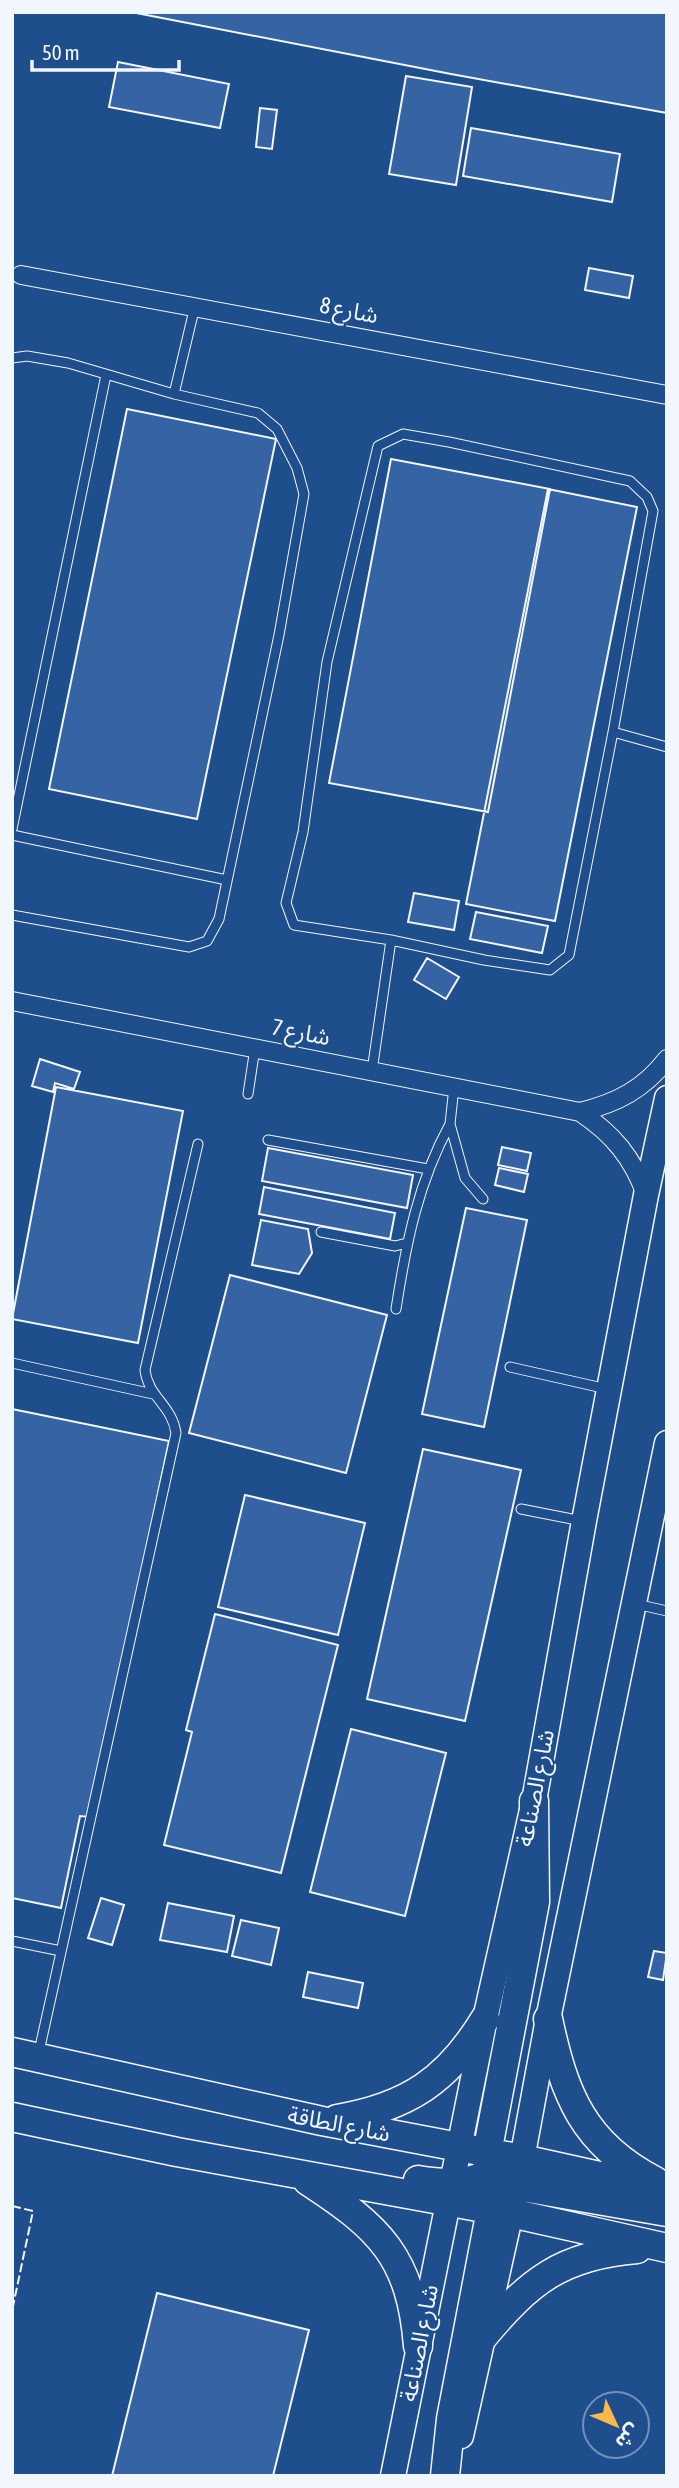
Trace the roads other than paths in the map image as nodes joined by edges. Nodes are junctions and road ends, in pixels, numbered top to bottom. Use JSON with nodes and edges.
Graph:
{"nodes":[{"id":1,"x":15,"y":274,"type":"edge"},
{"id":2,"x":195,"y":306,"type":"junction"},
{"id":3,"x":12,"y":358,"type":"edge"},
{"id":4,"x":106,"y":375,"type":"junction"},
{"id":5,"x":174,"y":394,"type":"junction"},
{"id":6,"x":667,"y":395,"type":"edge"},
{"id":7,"x":613,"y":732,"type":"junction"},
{"id":8,"x":667,"y":747,"type":"edge"},
{"id":9,"x":12,"y":829,"type":"edge"},
{"id":10,"x":12,"y":835,"type":"edge"},
{"id":11,"x":227,"y":880,"type":"junction"},
{"id":12,"x":12,"y":915,"type":"edge"},
{"id":13,"x":391,"y":940,"type":"junction"},
{"id":14,"x":12,"y":1001,"type":"edge"},
{"id":15,"x":255,"y":1048,"type":"junction"},
{"id":16,"x":667,"y":1059,"type":"edge"},
{"id":17,"x":372,"y":1071,"type":"junction"},
{"id":18,"x":454,"y":1087,"type":"junction"},
{"id":19,"x":248,"y":1094,"type":"dead end"},
{"id":20,"x":667,"y":1098,"type":"edge"},
{"id":21,"x":580,"y":1112,"type":"junction"},
{"id":22,"x":450,"y":1124,"type":"junction"},
{"id":23,"x":268,"y":1140,"type":"dead end"},
{"id":24,"x":198,"y":1144,"type":"dead end"},
{"id":25,"x":428,"y":1169,"type":"junction"},
{"id":26,"x":646,"y":1195,"type":"junction"},
{"id":27,"x":484,"y":1199,"type":"dead end"},
{"id":28,"x":321,"y":1232,"type":"dead end"},
{"id":29,"x":407,"y":1243,"type":"junction"},
{"id":30,"x":396,"y":1309,"type":"dead end"},
{"id":31,"x":12,"y":1363,"type":"edge"},
{"id":32,"x":510,"y":1367,"type":"dead end"},
{"id":33,"x":609,"y":1390,"type":"junction"},
{"id":34,"x":153,"y":1394,"type":"junction"},
{"id":35,"x":667,"y":1443,"type":"edge"},
{"id":36,"x":664,"y":1469,"type":"edge"},
{"id":37,"x":521,"y":1509,"type":"dead end"},
{"id":38,"x":584,"y":1521,"type":"junction"},
{"id":39,"x":634,"y":1604,"type":"junction"},
{"id":40,"x":667,"y":1611,"type":"edge"},
{"id":41,"x":534,"y":1801,"type":"junction"},
{"id":42,"x":12,"y":1941,"type":"edge"},
{"id":43,"x":61,"y":1951,"type":"junction"},
{"id":44,"x":485,"y":2019,"type":"junction"},
{"id":45,"x":548,"y":2019,"type":"junction"},
{"id":46,"x":25,"y":2055,"type":"edge"},
{"id":47,"x":12,"y":2117,"type":"edge"},
{"id":48,"x":322,"y":2121,"type":"junction"},
{"id":49,"x":177,"y":2151,"type":"junction"},
{"id":50,"x":297,"y":2174,"type":"junction"},
{"id":51,"x":493,"y":2179,"type":"junction"},
{"id":52,"x":667,"y":2189,"type":"edge"},
{"id":53,"x":450,"y":2193,"type":"junction"},
{"id":54,"x":667,"y":2212,"type":"edge"},
{"id":55,"x":665,"y":2248,"type":"edge"},
{"id":56,"x":482,"y":2338,"type":"junction"},
{"id":57,"x":418,"y":2346,"type":"junction"},
{"id":58,"x":393,"y":2476,"type":"edge"},
{"id":59,"x":445,"y":2476,"type":"edge"},
{"id":60,"x":452,"y":2476,"type":"edge"}],
"edges":[{"from":1,"to":2,"type":"street","name":"شارع 8"},
{"from":2,"to":5,"type":"lane"},
{"from":2,"to":6,"type":"street","name":"شارع 8"},
{"from":3,"to":4,"type":"lane"},
{"from":4,"to":5,"type":"lane"},
{"from":4,"to":9,"type":"lane"},
{"from":5,"to":11,"type":"lane"},
{"from":7,"to":8,"type":"lane"},
{"from":7,"to":13,"type":"lane"},
{"from":7,"to":13,"type":"lane"},
{"from":10,"to":11,"type":"lane"},
{"from":11,"to":12,"type":"lane"},
{"from":13,"to":17,"type":"lane"},
{"from":14,"to":15,"type":"street","name":"شارع 7"},
{"from":15,"to":17,"type":"street","name":"شارع 7"},
{"from":15,"to":19,"type":"lane"},
{"from":16,"to":21,"type":"street","name":"شارع 7"},
{"from":17,"to":18,"type":"street","name":"شارع 7"},
{"from":18,"to":21,"type":"street","name":"شارع 7"},
{"from":18,"to":22,"type":"lane"},
{"from":20,"to":26,"type":"street","name":"شارع الصناعة"},
{"from":21,"to":26,"type":"street","name":"شارع 7"},
{"from":22,"to":25,"type":"lane"},
{"from":22,"to":27,"type":"lane"},
{"from":23,"to":25,"type":"lane"},
{"from":24,"to":34,"type":"lane"},
{"from":25,"to":29,"type":"lane"},
{"from":26,"to":33,"type":"street","name":"شارع الصناعة"},
{"from":28,"to":29,"type":"lane"},
{"from":29,"to":30,"type":"lane"},
{"from":31,"to":34,"type":"lane"},
{"from":32,"to":33,"type":"lane"},
{"from":33,"to":38,"type":"street","name":"شارع الصناعة"},
{"from":34,"to":43,"type":"lane"},
{"from":35,"to":36,"type":"street","name":"شارع الصناعة"},
{"from":36,"to":39,"type":"street","name":"شارع الصناعة"},
{"from":37,"to":38,"type":"lane"},
{"from":38,"to":41,"type":"street","name":"شارع الصناعة"},
{"from":39,"to":40,"type":"lane"},
{"from":39,"to":45,"type":"street","name":"شارع الصناعة"},
{"from":41,"to":44,"type":"street","name":"شارع الصناعة"},
{"from":41,"to":51,"type":"main road"},
{"from":42,"to":43,"type":"lane"},
{"from":43,"to":46,"type":"lane"},
{"from":44,"to":48,"type":"main road"},
{"from":44,"to":51,"type":"street","name":"شارع الصناعة"},
{"from":45,"to":51,"type":"street","name":"شارع الصناعة"},
{"from":45,"to":52,"type":"main road"},
{"from":46,"to":48,"type":"main road","name":"شارع الطاقة"},
{"from":47,"to":49,"type":"main road"},
{"from":48,"to":51,"type":"main road","name":"شارع الطاقة"},
{"from":49,"to":50,"type":"main road"},
{"from":49,"to":53,"type":"main road"},
{"from":50,"to":53,"type":"main road"},
{"from":50,"to":57,"type":"main road"},
{"from":51,"to":52,"type":"main road","name":"شارع الطاقة"},
{"from":51,"to":53,"type":"main road"},
{"from":51,"to":53,"type":"street","name":"شارع الصناعة"},
{"from":51,"to":54,"type":"main road"},
{"from":51,"to":55,"type":"main road","name":"شارع الطاقة"},
{"from":51,"to":56,"type":"street","name":"شارع الصناعة"},
{"from":51,"to":59,"type":"main road"},
{"from":53,"to":57,"type":"street","name":"شارع الصناعة"},
{"from":55,"to":56,"type":"main road"},
{"from":56,"to":60,"type":"street","name":"شارع الصناعة"},
{"from":57,"to":58,"type":"street","name":"شارع الصناعة"}]}
